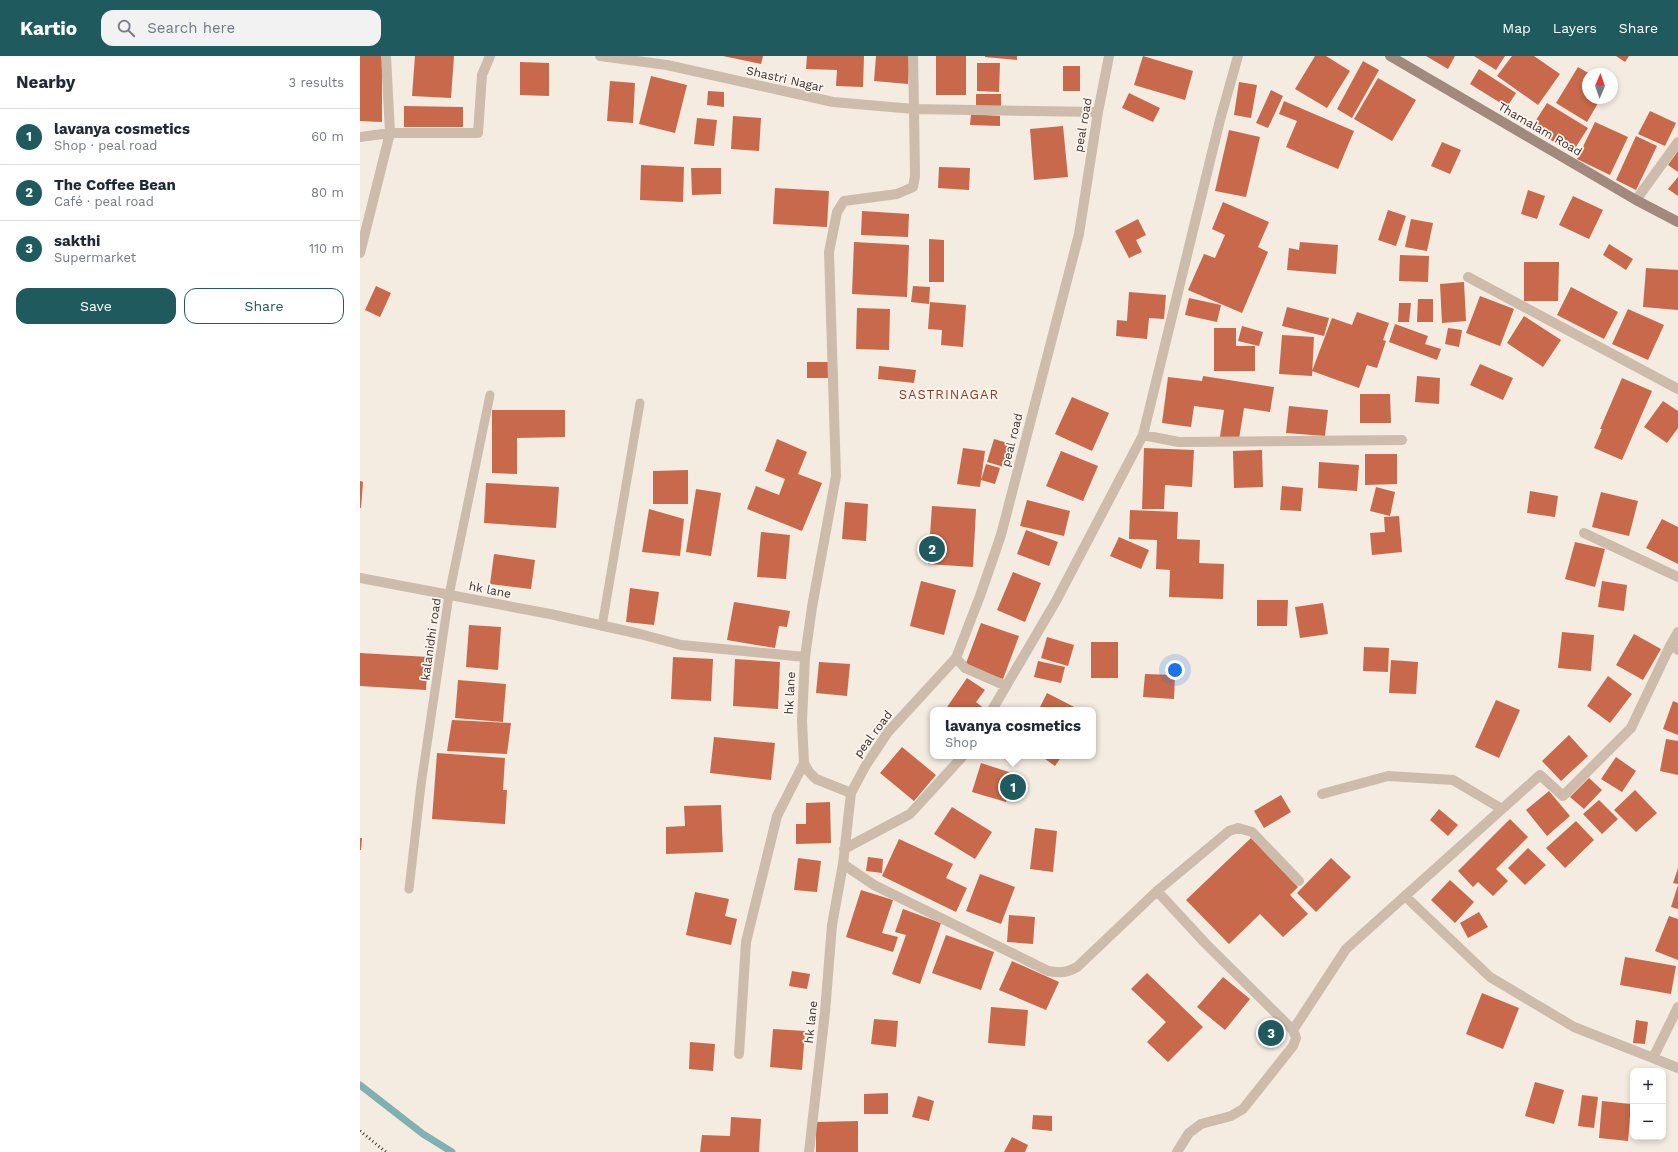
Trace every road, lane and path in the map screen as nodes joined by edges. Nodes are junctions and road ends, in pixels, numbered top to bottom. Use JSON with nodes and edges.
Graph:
{"nodes":[{"id":1,"x":386,"y":56,"type":"edge"},
{"id":2,"x":490,"y":56,"type":"edge"},
{"id":3,"x":600,"y":56,"type":"edge"},
{"id":4,"x":913,"y":56,"type":"edge"},
{"id":5,"x":1109,"y":56,"type":"edge"},
{"id":6,"x":1238,"y":56,"type":"edge"},
{"id":7,"x":1390,"y":56,"type":"edge"},
{"id":8,"x":914,"y":109,"type":"junction"},
{"id":9,"x":1098,"y":112,"type":"junction"},
{"id":10,"x":390,"y":133,"type":"junction"},
{"id":11,"x":360,"y":136,"type":"edge"},
{"id":12,"x":1678,"y":142,"type":"edge"},
{"id":13,"x":1636,"y":200,"type":"junction"},
{"id":14,"x":1678,"y":222,"type":"edge"},
{"id":15,"x":360,"y":253,"type":"edge"},
{"id":16,"x":1468,"y":277,"type":"dead end"},
{"id":17,"x":1678,"y":389,"type":"edge"},
{"id":18,"x":490,"y":395,"type":"dead end"},
{"id":19,"x":640,"y":403,"type":"dead end"},
{"id":20,"x":1143,"y":435,"type":"junction"},
{"id":21,"x":1402,"y":440,"type":"dead end"},
{"id":22,"x":1584,"y":533,"type":"dead end"},
{"id":23,"x":1678,"y":577,"type":"edge"},
{"id":24,"x":360,"y":578,"type":"edge"},
{"id":25,"x":449,"y":595,"type":"junction"},
{"id":26,"x":602,"y":626,"type":"junction"},
{"id":27,"x":1678,"y":632,"type":"edge"},
{"id":28,"x":1674,"y":647,"type":"edge"},
{"id":29,"x":805,"y":657,"type":"junction"},
{"id":30,"x":956,"y":658,"type":"junction"},
{"id":31,"x":1006,"y":686,"type":"junction"},
{"id":32,"x":994,"y":707,"type":"edge"},
{"id":33,"x":960,"y":759,"type":"edge"},
{"id":34,"x":804,"y":763,"type":"junction"},
{"id":35,"x":851,"y":793,"type":"junction"},
{"id":36,"x":1322,"y":794,"type":"dead end"},
{"id":37,"x":1502,"y":809,"type":"junction"},
{"id":38,"x":844,"y":849,"type":"junction"},
{"id":39,"x":843,"y":864,"type":"junction"},
{"id":40,"x":1299,"y":881,"type":"dead end"},
{"id":41,"x":409,"y":889,"type":"dead end"},
{"id":42,"x":1157,"y":891,"type":"junction"},
{"id":43,"x":1405,"y":896,"type":"junction"},
{"id":44,"x":1678,"y":1007,"type":"edge"},
{"id":45,"x":1293,"y":1030,"type":"junction"},
{"id":46,"x":739,"y":1054,"type":"dead end"},
{"id":47,"x":1653,"y":1058,"type":"junction"},
{"id":48,"x":1678,"y":1068,"type":"edge"},
{"id":49,"x":809,"y":1152,"type":"edge"},
{"id":50,"x":1177,"y":1152,"type":"edge"}],
"edges":[{"from":1,"to":10,"type":"street"},
{"from":2,"to":10,"type":"street"},
{"from":3,"to":8,"type":"street","name":"Shastri Nagar"},
{"from":4,"to":8,"type":"street"},
{"from":5,"to":9,"type":"street","name":"peal road"},
{"from":6,"to":20,"type":"street"},
{"from":7,"to":13,"type":"street","name":"Thamalam Road"},
{"from":8,"to":9,"type":"street","name":"Shastri Nagar"},
{"from":8,"to":29,"type":"street"},
{"from":9,"to":30,"type":"street","name":"peal road"},
{"from":10,"to":11,"type":"street"},
{"from":10,"to":15,"type":"street"},
{"from":12,"to":13,"type":"street"},
{"from":13,"to":14,"type":"street","name":"Thamalam Road"},
{"from":16,"to":17,"type":"street"},
{"from":18,"to":25,"type":"lane","name":"kalanidhi road"},
{"from":19,"to":26,"type":"lane"},
{"from":20,"to":21,"type":"street"},
{"from":20,"to":31,"type":"street"},
{"from":22,"to":23,"type":"street"},
{"from":24,"to":25,"type":"street","name":"hk lane"},
{"from":25,"to":26,"type":"street","name":"hk lane"},
{"from":25,"to":41,"type":"lane","name":"kalanidhi road"},
{"from":26,"to":29,"type":"street","name":"hk lane"},
{"from":27,"to":28,"type":"street"},
{"from":28,"to":37,"type":"street"},
{"from":29,"to":34,"type":"street","name":"hk lane"},
{"from":30,"to":31,"type":"street"},
{"from":30,"to":35,"type":"street","name":"peal road"},
{"from":31,"to":32,"type":"street"},
{"from":33,"to":38,"type":"street"},
{"from":34,"to":35,"type":"street"},
{"from":34,"to":46,"type":"street"},
{"from":35,"to":38,"type":"street","name":"hk lane"},
{"from":36,"to":37,"type":"street"},
{"from":37,"to":43,"type":"street"},
{"from":38,"to":39,"type":"street","name":"hk lane"},
{"from":39,"to":42,"type":"street"},
{"from":39,"to":49,"type":"street","name":"hk lane"},
{"from":40,"to":42,"type":"street"},
{"from":42,"to":45,"type":"street"},
{"from":43,"to":45,"type":"street"},
{"from":43,"to":47,"type":"street"},
{"from":44,"to":47,"type":"street"},
{"from":45,"to":50,"type":"street"},
{"from":47,"to":48,"type":"street"}]}
